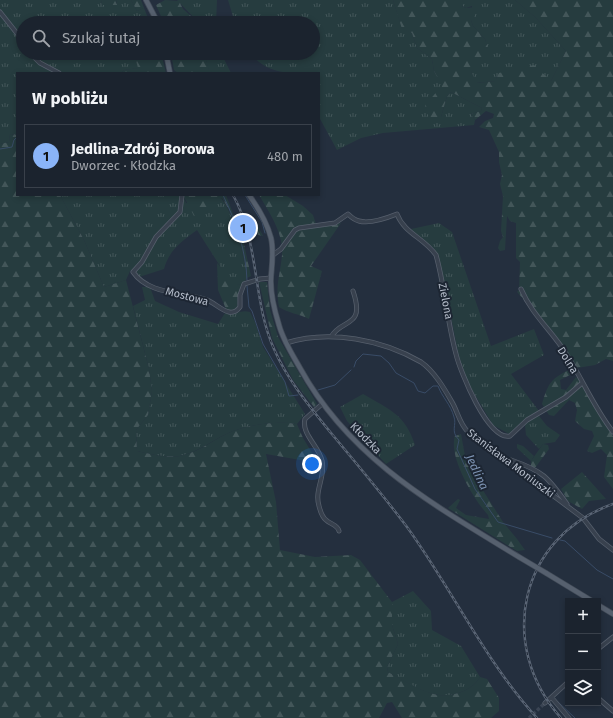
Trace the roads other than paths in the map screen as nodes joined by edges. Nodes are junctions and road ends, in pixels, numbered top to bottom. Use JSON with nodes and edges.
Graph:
{"nodes":[{"id":1,"x":146,"y":0,"type":"edge"},
{"id":2,"x":0,"y":12,"type":"edge"},
{"id":3,"x":154,"y":16,"type":"edge"},
{"id":4,"x":16,"y":32,"type":"edge"},
{"id":5,"x":37,"y":60,"type":"edge"},
{"id":6,"x":167,"y":60,"type":"edge"},
{"id":7,"x":57,"y":72,"type":"edge"},
{"id":8,"x":170,"y":72,"type":"edge"},
{"id":9,"x":182,"y":196,"type":"edge"},
{"id":10,"x":251,"y":196,"type":"edge"},
{"id":11,"x":273,"y":255,"type":"junction"},
{"id":12,"x":271,"y":278,"type":"junction"},
{"id":13,"x":521,"y":289,"type":"dead end"},
{"id":14,"x":353,"y":292,"type":"dead end"},
{"id":15,"x":331,"y":338,"type":"junction"},
{"id":16,"x":286,"y":343,"type":"junction"},
{"id":17,"x":582,"y":383,"type":"junction"},
{"id":18,"x":322,"y":404,"type":"junction"},
{"id":19,"x":613,"y":432,"type":"edge"},
{"id":20,"x":508,"y":462,"type":"junction"},
{"id":21,"x":570,"y":508,"type":"junction"},
{"id":22,"x":339,"y":531,"type":"dead end"},
{"id":23,"x":613,"y":550,"type":"edge"},
{"id":24,"x":587,"y":598,"type":"edge"},
{"id":25,"x":601,"y":607,"type":"edge"},
{"id":26,"x":613,"y":614,"type":"edge"},
{"id":27,"x":613,"y":637,"type":"edge"},
{"id":28,"x":601,"y":647,"type":"edge"},
{"id":29,"x":565,"y":685,"type":"edge"},
{"id":30,"x":552,"y":698,"type":"junction"},
{"id":31,"x":601,"y":701,"type":"edge"},
{"id":32,"x":545,"y":703,"type":"tunnel mouth"},
{"id":33,"x":613,"y":711,"type":"edge"},
{"id":34,"x":569,"y":718,"type":"edge"}],
"edges":[{"from":1,"to":3,"type":"main road"},
{"from":2,"to":4,"type":"street"},
{"from":5,"to":7,"type":"street"},
{"from":6,"to":8,"type":"main road"},
{"from":9,"to":12,"type":"street","name":"Mostowa"},
{"from":10,"to":11,"type":"main road","name":"Kłodzka"},
{"from":11,"to":12,"type":"main road","name":"Kłodzka"},
{"from":11,"to":17,"type":"street","name":"Zielona"},
{"from":12,"to":16,"type":"main road","name":"Kłodzka"},
{"from":13,"to":17,"type":"street","name":"Dolna"},
{"from":14,"to":15,"type":"street"},
{"from":15,"to":16,"type":"street","name":"Stanisława Moniuszki"},
{"from":15,"to":20,"type":"street","name":"Stanisława Moniuszki"},
{"from":16,"to":18,"type":"main road","name":"Kłodzka"},
{"from":17,"to":19,"type":"street","name":"Dolna"},
{"from":18,"to":22,"type":"street"},
{"from":18,"to":24,"type":"main road","name":"Kłodzka","bridge":true},
{"from":20,"to":21,"type":"street","name":"Stanisława Moniuszki"},
{"from":20,"to":21,"type":"street"},
{"from":21,"to":23,"type":"street","name":"Stanisława Moniuszki"},
{"from":25,"to":26,"type":"main road"},
{"from":27,"to":28,"type":"street"},
{"from":29,"to":30,"type":"street"},
{"from":30,"to":32,"type":"street"},
{"from":30,"to":34,"type":"street"},
{"from":31,"to":33,"type":"street"}]}
